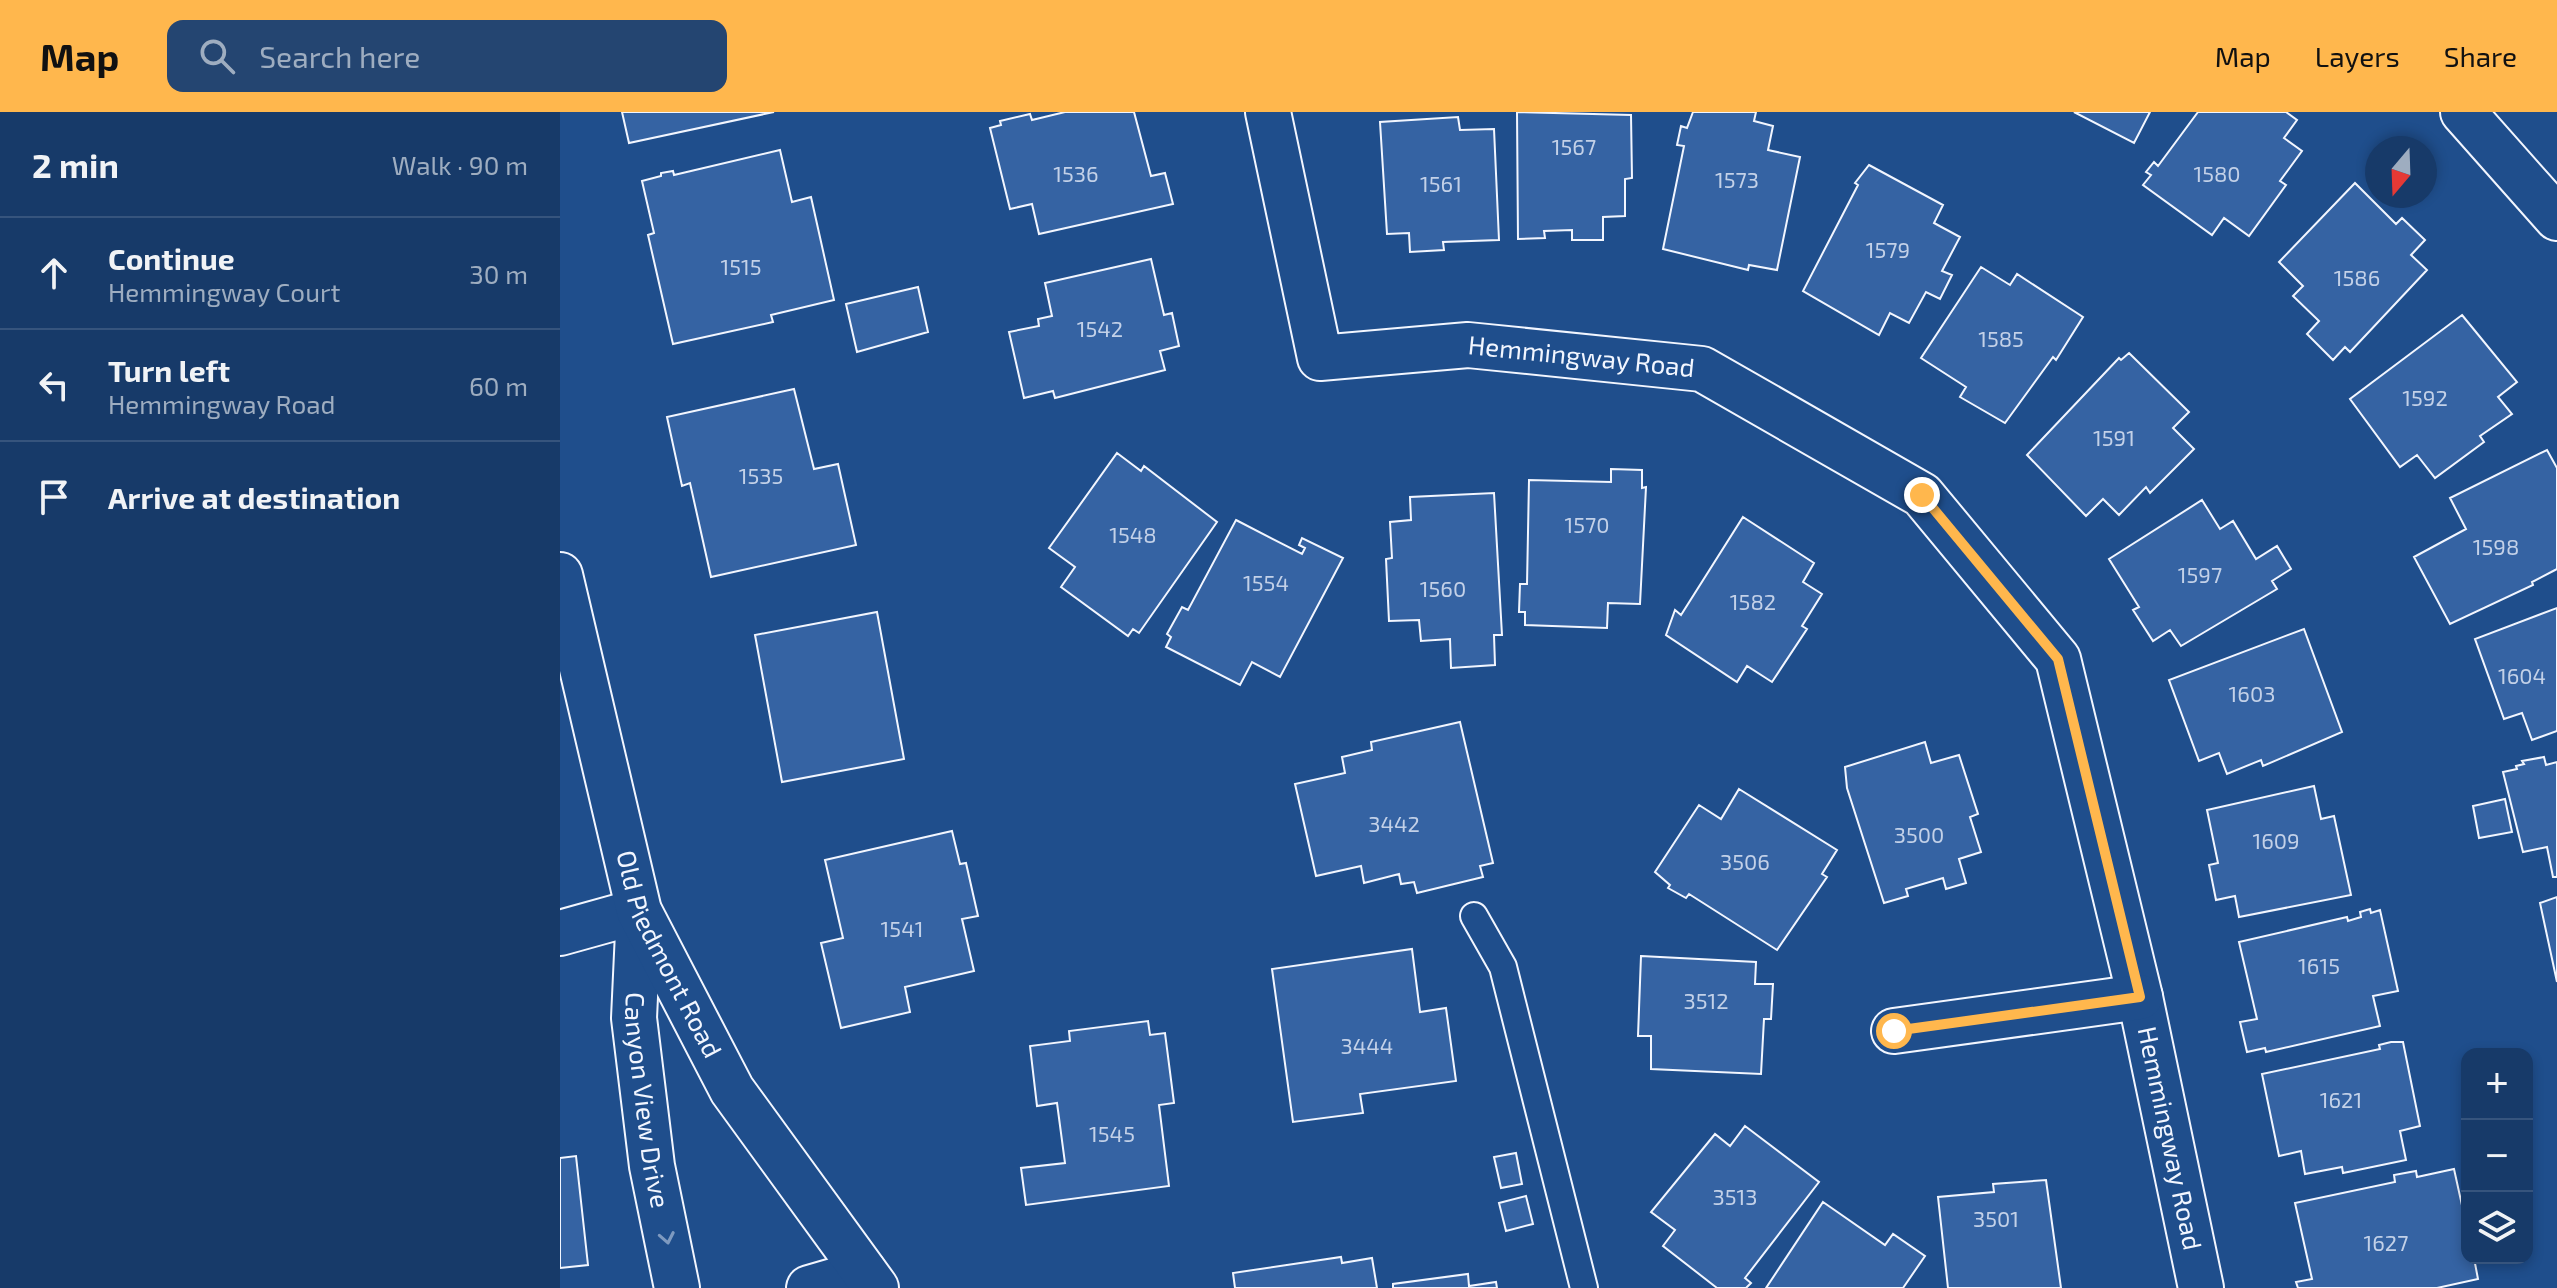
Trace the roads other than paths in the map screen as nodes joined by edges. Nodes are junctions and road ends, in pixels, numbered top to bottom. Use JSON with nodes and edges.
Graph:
{"nodes":[{"id":1,"x":1268,"y":112,"type":"edge"},
{"id":2,"x":2463,"y":112,"type":"edge"},
{"id":3,"x":2557,"y":218,"type":"edge"},
{"id":4,"x":560,"y":575,"type":"edge"},
{"id":5,"x":639,"y":911,"type":"junction"},
{"id":6,"x":1474,"y":916,"type":"dead end"},
{"id":7,"x":560,"y":933,"type":"edge"},
{"id":8,"x":2140,"y":997,"type":"junction"},
{"id":9,"x":1894,"y":1031,"type":"dead end"},
{"id":10,"x":870,"y":1280,"type":"edge"},
{"id":11,"x":677,"y":1288,"type":"edge"},
{"id":12,"x":809,"y":1288,"type":"edge"},
{"id":13,"x":1584,"y":1288,"type":"edge"},
{"id":14,"x":2201,"y":1288,"type":"edge"}],
"edges":[{"from":1,"to":8,"type":"street","name":"Hemmingway Road"},
{"from":2,"to":3,"type":"street"},
{"from":4,"to":5,"type":"street","name":"Old Piedmont Road"},
{"from":5,"to":7,"type":"street"},
{"from":5,"to":10,"type":"street","name":"Old Piedmont Road"},
{"from":5,"to":11,"type":"street","name":"Canyon View Drive","one_way":true},
{"from":6,"to":13,"type":"lane"},
{"from":8,"to":9,"type":"street"},
{"from":8,"to":14,"type":"street","name":"Hemmingway Road"},
{"from":10,"to":12,"type":"street"}]}
